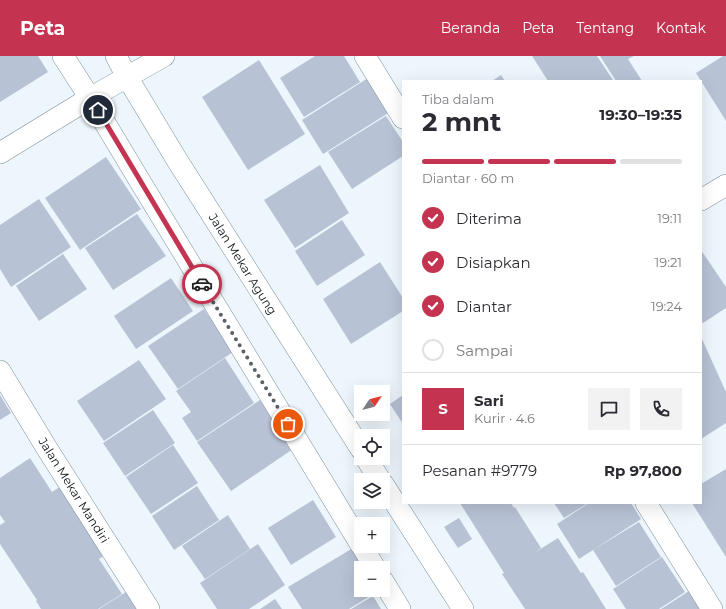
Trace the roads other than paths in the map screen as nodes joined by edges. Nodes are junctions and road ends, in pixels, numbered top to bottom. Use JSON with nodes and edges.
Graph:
{"nodes":[{"id":1,"x":63,"y":56,"type":"edge"},
{"id":2,"x":116,"y":56,"type":"edge"},
{"id":3,"x":164,"y":56,"type":"edge"},
{"id":4,"x":365,"y":56,"type":"edge"},
{"id":5,"x":127,"y":77,"type":"junction"},
{"id":6,"x":90,"y":98,"type":"junction"},
{"id":7,"x":402,"y":116,"type":"edge"},
{"id":8,"x":0,"y":153,"type":"edge"},
{"id":9,"x":726,"y":185,"type":"edge"},
{"id":10,"x":702,"y":199,"type":"edge"},
{"id":11,"x":0,"y":370,"type":"edge"},
{"id":12,"x":354,"y":439,"type":"edge"},
{"id":13,"x":390,"y":495,"type":"edge"},
{"id":14,"x":647,"y":504,"type":"edge"},
{"id":15,"x":354,"y":533,"type":"edge"},
{"id":16,"x":390,"y":593,"type":"edge"},
{"id":17,"x":149,"y":609,"type":"edge"},
{"id":18,"x":400,"y":609,"type":"edge"},
{"id":19,"x":462,"y":609,"type":"edge"},
{"id":20,"x":712,"y":609,"type":"edge"}],
"edges":[{"from":1,"to":6,"type":"street"},
{"from":2,"to":5,"type":"street","name":"Jalan Mekar Agung"},
{"from":3,"to":5,"type":"street"},
{"from":4,"to":7,"type":"street"},
{"from":5,"to":6,"type":"street"},
{"from":5,"to":12,"type":"street","name":"Jalan Mekar Agung"},
{"from":6,"to":8,"type":"street"},
{"from":6,"to":15,"type":"street"},
{"from":9,"to":10,"type":"street"},
{"from":11,"to":17,"type":"street","name":"Jalan Mekar Mandiri"},
{"from":13,"to":19,"type":"street"},
{"from":14,"to":20,"type":"street"},
{"from":16,"to":18,"type":"street"}]}
